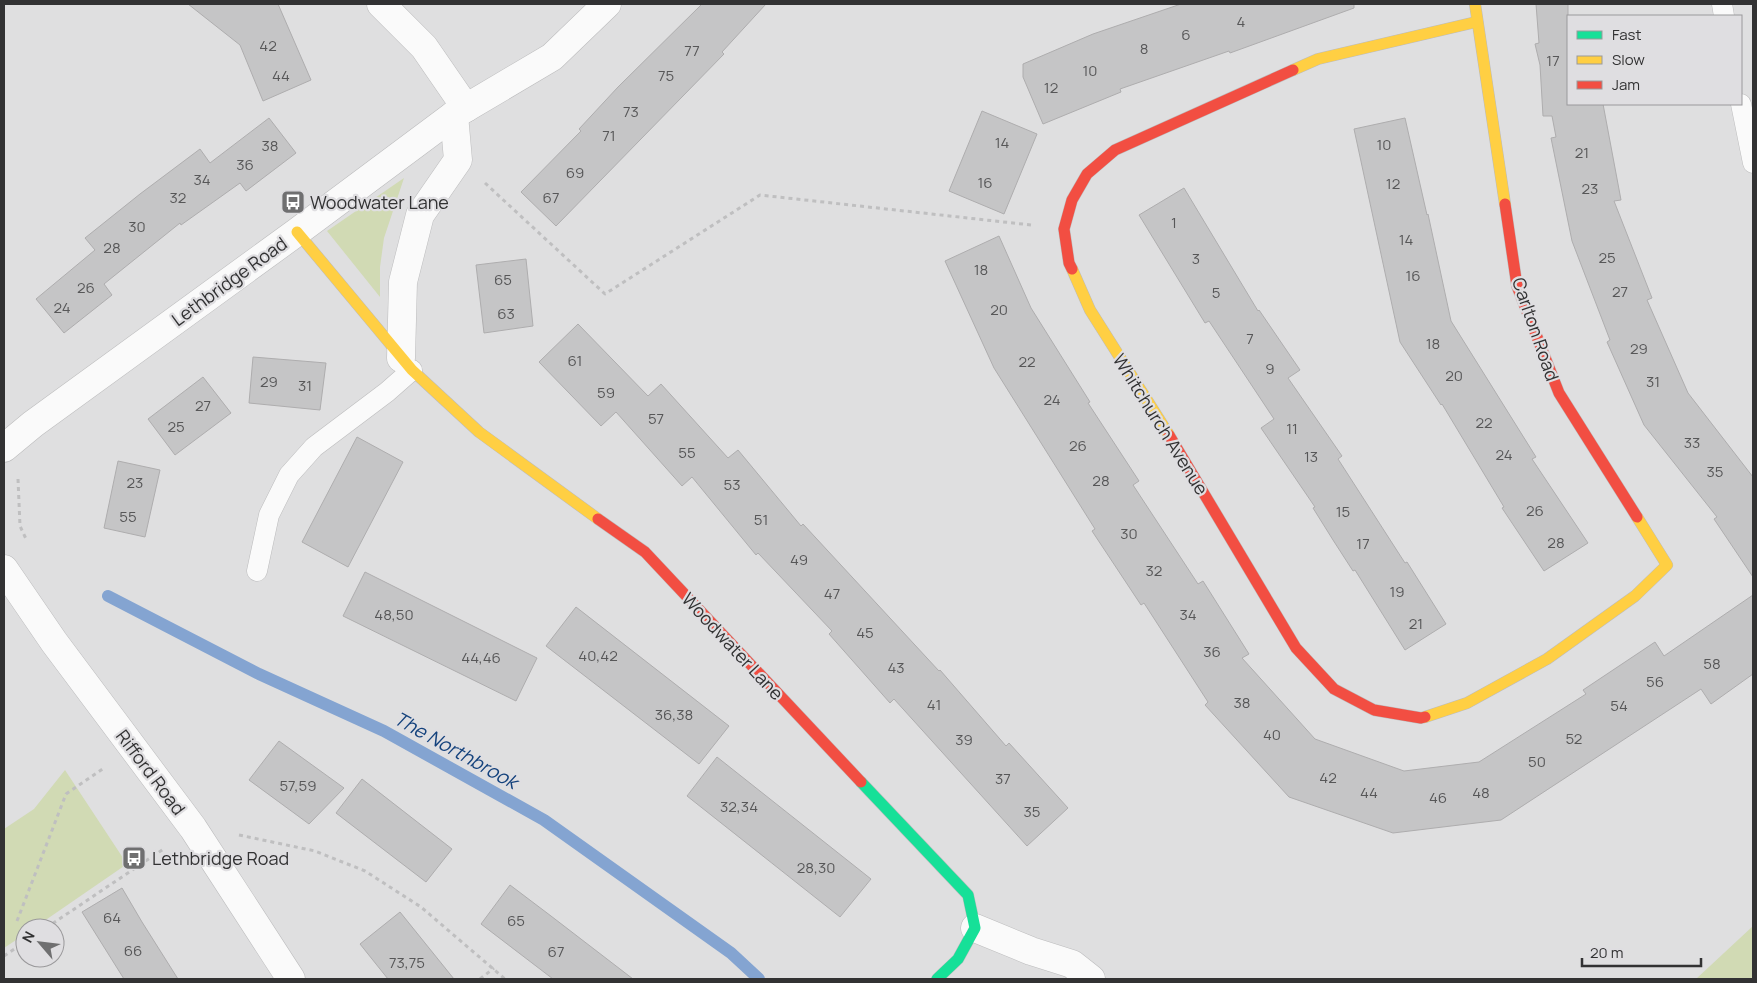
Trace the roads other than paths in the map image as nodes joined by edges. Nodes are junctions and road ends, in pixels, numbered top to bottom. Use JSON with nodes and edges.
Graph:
{"nodes":[{"id":1,"x":381,"y":4,"type":"edge"},
{"id":2,"x":608,"y":4,"type":"edge"},
{"id":3,"x":1475,"y":4,"type":"edge"},
{"id":4,"x":1476,"y":22,"type":"junction"},
{"id":5,"x":1741,"y":105,"type":"edge"},
{"id":6,"x":460,"y":111,"type":"junction"},
{"id":7,"x":1753,"y":163,"type":"edge"},
{"id":8,"x":297,"y":232,"type":"junction"},
{"id":9,"x":406,"y":364,"type":"junction"},
{"id":10,"x":4,"y":448,"type":"edge"},
{"id":11,"x":1667,"y":565,"type":"joint"},
{"id":12,"x":4,"y":569,"type":"edge"},
{"id":13,"x":257,"y":571,"type":"dead end"},
{"id":14,"x":975,"y":928,"type":"junction"},
{"id":15,"x":291,"y":979,"type":"edge"},
{"id":16,"x":937,"y":979,"type":"edge"},
{"id":17,"x":1090,"y":979,"type":"edge"}],
"edges":[{"from":1,"to":6,"type":"street"},
{"from":2,"to":6,"type":"street"},
{"from":3,"to":4,"type":"street","name":"Carlton Road"},
{"from":4,"to":11,"type":"street","name":"Carlton Road"},
{"from":4,"to":11,"type":"street","name":"Whitchurch Avenue"},
{"from":5,"to":7,"type":"lane"},
{"from":6,"to":8,"type":"street","name":"Lethbridge Road"},
{"from":6,"to":9,"type":"street"},
{"from":8,"to":9,"type":"street","name":"Woodwater Lane"},
{"from":8,"to":10,"type":"street","name":"Lethbridge Road"},
{"from":9,"to":13,"type":"lane"},
{"from":9,"to":14,"type":"street","name":"Woodwater Lane"},
{"from":12,"to":15,"type":"street","name":"Rifford Road"},
{"from":14,"to":16,"type":"street"},
{"from":14,"to":17,"type":"street"}]}
